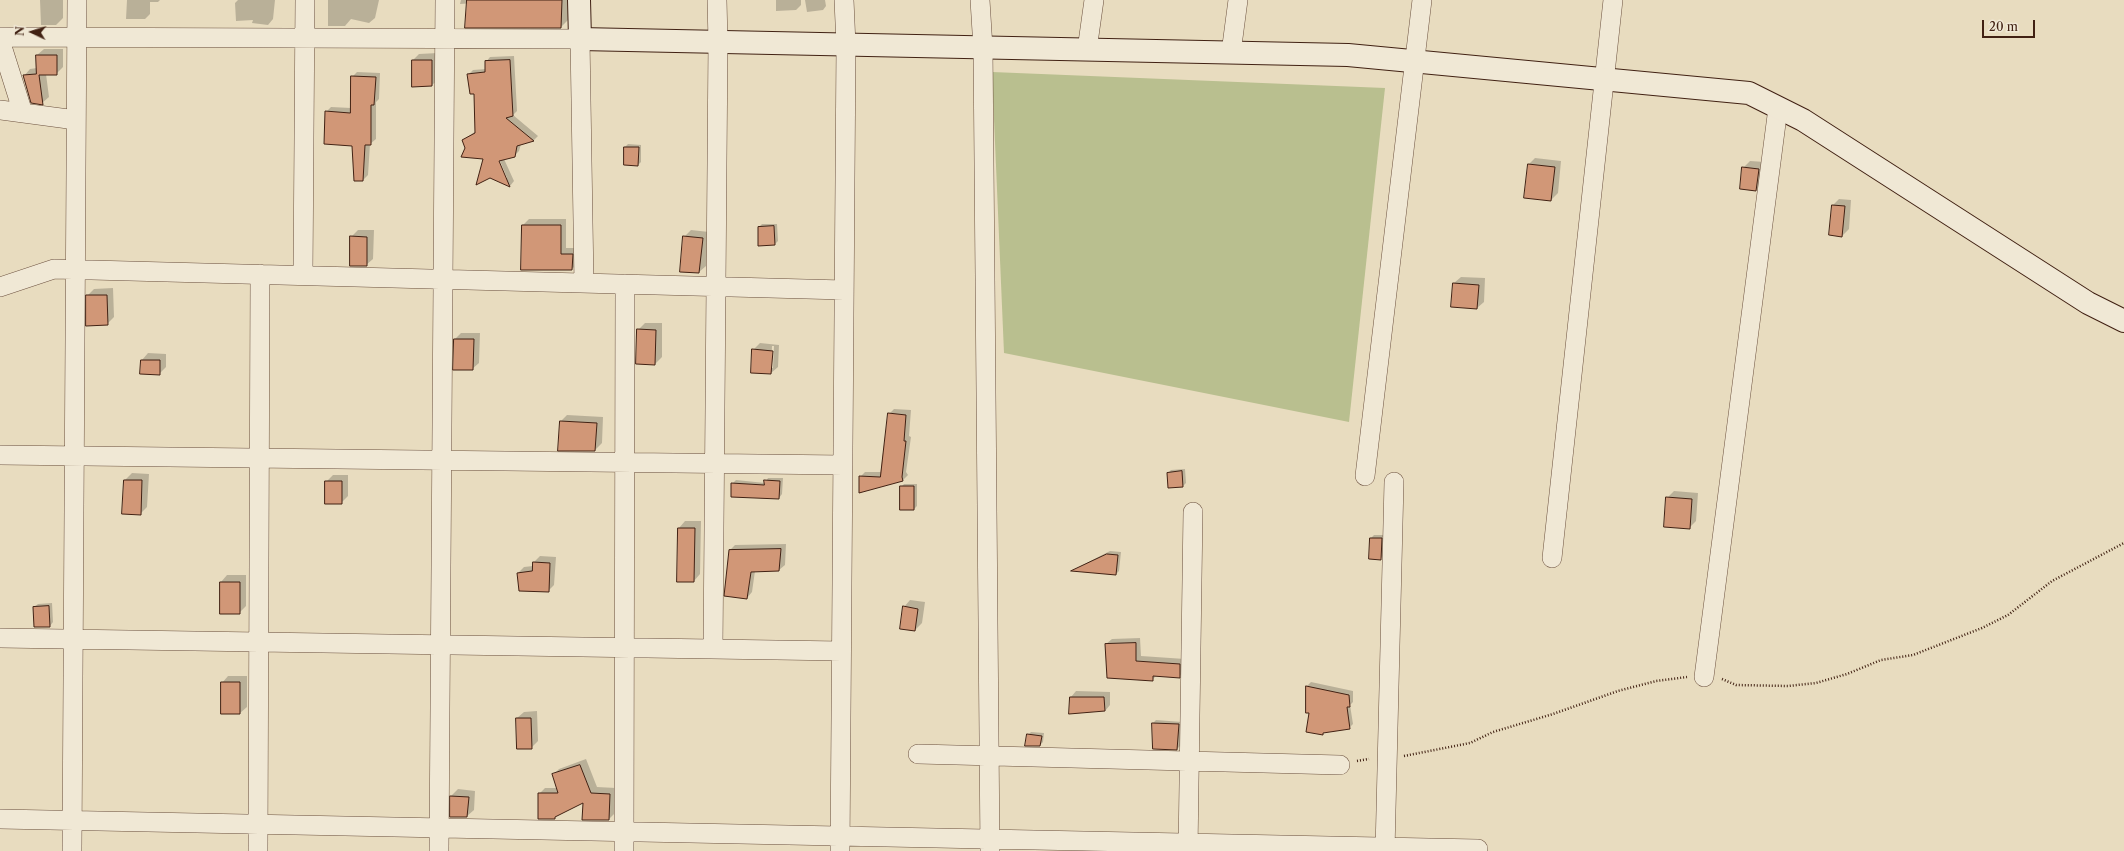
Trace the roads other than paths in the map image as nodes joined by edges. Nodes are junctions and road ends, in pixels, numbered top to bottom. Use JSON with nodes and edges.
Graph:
{"nodes":[{"id":1,"x":77,"y":0,"type":"edge"},
{"id":2,"x":305,"y":0,"type":"edge"},
{"id":3,"x":445,"y":0,"type":"edge"},
{"id":4,"x":579,"y":0,"type":"edge"},
{"id":5,"x":717,"y":0,"type":"edge"},
{"id":6,"x":844,"y":0,"type":"edge"},
{"id":7,"x":980,"y":0,"type":"edge"},
{"id":8,"x":1094,"y":0,"type":"edge"},
{"id":9,"x":1238,"y":0,"type":"edge"},
{"id":10,"x":1422,"y":0,"type":"edge"},
{"id":11,"x":1613,"y":0,"type":"edge"},
{"id":12,"x":0,"y":37,"type":"edge"},
{"id":13,"x":77,"y":37,"type":"junction"},
{"id":14,"x":304,"y":38,"type":"junction"},
{"id":15,"x":447,"y":39,"type":"junction"},
{"id":16,"x":580,"y":39,"type":"junction"},
{"id":17,"x":0,"y":40,"type":"edge"},
{"id":18,"x":718,"y":42,"type":"junction"},
{"id":19,"x":846,"y":45,"type":"junction"},
{"id":20,"x":983,"y":48,"type":"junction"},
{"id":21,"x":1087,"y":50,"type":"junction"},
{"id":22,"x":1232,"y":53,"type":"junction"},
{"id":23,"x":1415,"y":62,"type":"junction"},
{"id":24,"x":1604,"y":80,"type":"junction"},
{"id":25,"x":1778,"y":108,"type":"junction"},
{"id":26,"x":0,"y":110,"type":"edge"},
{"id":27,"x":23,"y":113,"type":"junction"},
{"id":28,"x":76,"y":120,"type":"junction"},
{"id":29,"x":76,"y":269,"type":"junction"},
{"id":30,"x":260,"y":274,"type":"junction"},
{"id":31,"x":303,"y":275,"type":"junction"},
{"id":32,"x":444,"y":279,"type":"junction"},
{"id":33,"x":584,"y":283,"type":"junction"},
{"id":34,"x":625,"y":284,"type":"junction"},
{"id":35,"x":0,"y":287,"type":"edge"},
{"id":36,"x":716,"y":287,"type":"junction"},
{"id":37,"x":844,"y":290,"type":"junction"},
{"id":38,"x":2124,"y":321,"type":"edge"},
{"id":39,"x":0,"y":455,"type":"edge"},
{"id":40,"x":74,"y":456,"type":"junction"},
{"id":41,"x":260,"y":458,"type":"junction"},
{"id":42,"x":443,"y":461,"type":"junction"},
{"id":43,"x":624,"y":463,"type":"junction"},
{"id":44,"x":715,"y":464,"type":"junction"},
{"id":45,"x":843,"y":465,"type":"junction"},
{"id":46,"x":1365,"y":476,"type":"dead end"},
{"id":47,"x":1394,"y":482,"type":"dead end"},
{"id":48,"x":1193,"y":512,"type":"dead end"},
{"id":49,"x":1552,"y":558,"type":"dead end"},
{"id":50,"x":0,"y":638,"type":"edge"},
{"id":51,"x":74,"y":639,"type":"junction"},
{"id":52,"x":259,"y":642,"type":"junction"},
{"id":53,"x":441,"y":645,"type":"junction"},
{"id":54,"x":624,"y":647,"type":"junction"},
{"id":55,"x":713,"y":648,"type":"junction"},
{"id":56,"x":841,"y":651,"type":"junction"},
{"id":57,"x":1704,"y":677,"type":"road end"},
{"id":58,"x":918,"y":754,"type":"dead end"},
{"id":59,"x":989,"y":756,"type":"junction"},
{"id":60,"x":1190,"y":761,"type":"junction"},
{"id":61,"x":1340,"y":765,"type":"road end"},
{"id":62,"x":0,"y":819,"type":"edge"},
{"id":63,"x":72,"y":821,"type":"junction"},
{"id":64,"x":258,"y":825,"type":"junction"},
{"id":65,"x":440,"y":828,"type":"junction"},
{"id":66,"x":624,"y":832,"type":"junction"},
{"id":67,"x":840,"y":844,"type":"edge"},
{"id":68,"x":990,"y":845,"type":"edge"},
{"id":69,"x":1188,"y":847,"type":"edge"},
{"id":70,"x":1385,"y":849,"type":"edge"},
{"id":71,"x":1478,"y":849,"type":"dead end"},
{"id":72,"x":72,"y":851,"type":"edge"},
{"id":73,"x":258,"y":851,"type":"edge"},
{"id":74,"x":440,"y":851,"type":"edge"},
{"id":75,"x":624,"y":851,"type":"edge"}],
"edges":[{"from":1,"to":13,"type":"street"},
{"from":2,"to":14,"type":"street"},
{"from":3,"to":15,"type":"street"},
{"from":4,"to":16,"type":"main road"},
{"from":5,"to":18,"type":"street"},
{"from":6,"to":19,"type":"street"},
{"from":7,"to":20,"type":"street"},
{"from":8,"to":21,"type":"street"},
{"from":9,"to":22,"type":"street"},
{"from":10,"to":23,"type":"street"},
{"from":11,"to":24,"type":"street"},
{"from":12,"to":13,"type":"street"},
{"from":13,"to":14,"type":"street"},
{"from":13,"to":28,"type":"street"},
{"from":14,"to":15,"type":"street"},
{"from":14,"to":31,"type":"street"},
{"from":15,"to":16,"type":"street"},
{"from":15,"to":32,"type":"street"},
{"from":16,"to":18,"type":"main road"},
{"from":16,"to":33,"type":"street"},
{"from":17,"to":27,"type":"street"},
{"from":18,"to":19,"type":"main road"},
{"from":18,"to":36,"type":"street"},
{"from":19,"to":20,"type":"main road"},
{"from":19,"to":37,"type":"street"},
{"from":20,"to":21,"type":"main road"},
{"from":20,"to":59,"type":"street"},
{"from":21,"to":22,"type":"main road"},
{"from":22,"to":23,"type":"main road"},
{"from":23,"to":24,"type":"main road"},
{"from":23,"to":46,"type":"street"},
{"from":24,"to":25,"type":"main road"},
{"from":24,"to":49,"type":"street"},
{"from":25,"to":38,"type":"main road"},
{"from":25,"to":57,"type":"street"},
{"from":26,"to":27,"type":"street"},
{"from":27,"to":28,"type":"street"},
{"from":28,"to":29,"type":"street"},
{"from":29,"to":30,"type":"street"},
{"from":29,"to":35,"type":"street"},
{"from":29,"to":40,"type":"street"},
{"from":30,"to":31,"type":"street"},
{"from":30,"to":41,"type":"street"},
{"from":31,"to":32,"type":"street"},
{"from":32,"to":33,"type":"street"},
{"from":32,"to":42,"type":"street"},
{"from":33,"to":34,"type":"street"},
{"from":34,"to":36,"type":"street"},
{"from":34,"to":43,"type":"street"},
{"from":36,"to":37,"type":"street"},
{"from":36,"to":44,"type":"street"},
{"from":37,"to":45,"type":"street"},
{"from":39,"to":40,"type":"street"},
{"from":40,"to":41,"type":"street"},
{"from":40,"to":51,"type":"street"},
{"from":41,"to":42,"type":"street"},
{"from":41,"to":52,"type":"street"},
{"from":42,"to":43,"type":"street"},
{"from":42,"to":53,"type":"street"},
{"from":43,"to":44,"type":"street"},
{"from":43,"to":54,"type":"street"},
{"from":44,"to":45,"type":"street"},
{"from":44,"to":55,"type":"street"},
{"from":45,"to":56,"type":"street"},
{"from":47,"to":70,"type":"street"},
{"from":48,"to":60,"type":"street"},
{"from":50,"to":51,"type":"street"},
{"from":51,"to":52,"type":"street"},
{"from":51,"to":63,"type":"street"},
{"from":52,"to":53,"type":"street"},
{"from":52,"to":64,"type":"street"},
{"from":53,"to":54,"type":"street"},
{"from":53,"to":65,"type":"street"},
{"from":54,"to":55,"type":"street"},
{"from":54,"to":66,"type":"street"},
{"from":55,"to":56,"type":"street"},
{"from":56,"to":67,"type":"street"},
{"from":58,"to":59,"type":"street"},
{"from":59,"to":60,"type":"street"},
{"from":59,"to":68,"type":"street"},
{"from":60,"to":61,"type":"street"},
{"from":60,"to":69,"type":"street"},
{"from":62,"to":63,"type":"street"},
{"from":63,"to":64,"type":"street"},
{"from":63,"to":72,"type":"street"},
{"from":64,"to":65,"type":"street"},
{"from":64,"to":73,"type":"street"},
{"from":65,"to":66,"type":"street"},
{"from":65,"to":74,"type":"street"},
{"from":66,"to":67,"type":"street"},
{"from":66,"to":75,"type":"street"},
{"from":67,"to":68,"type":"street"},
{"from":68,"to":69,"type":"street"},
{"from":69,"to":70,"type":"street"},
{"from":70,"to":71,"type":"street"}]}
